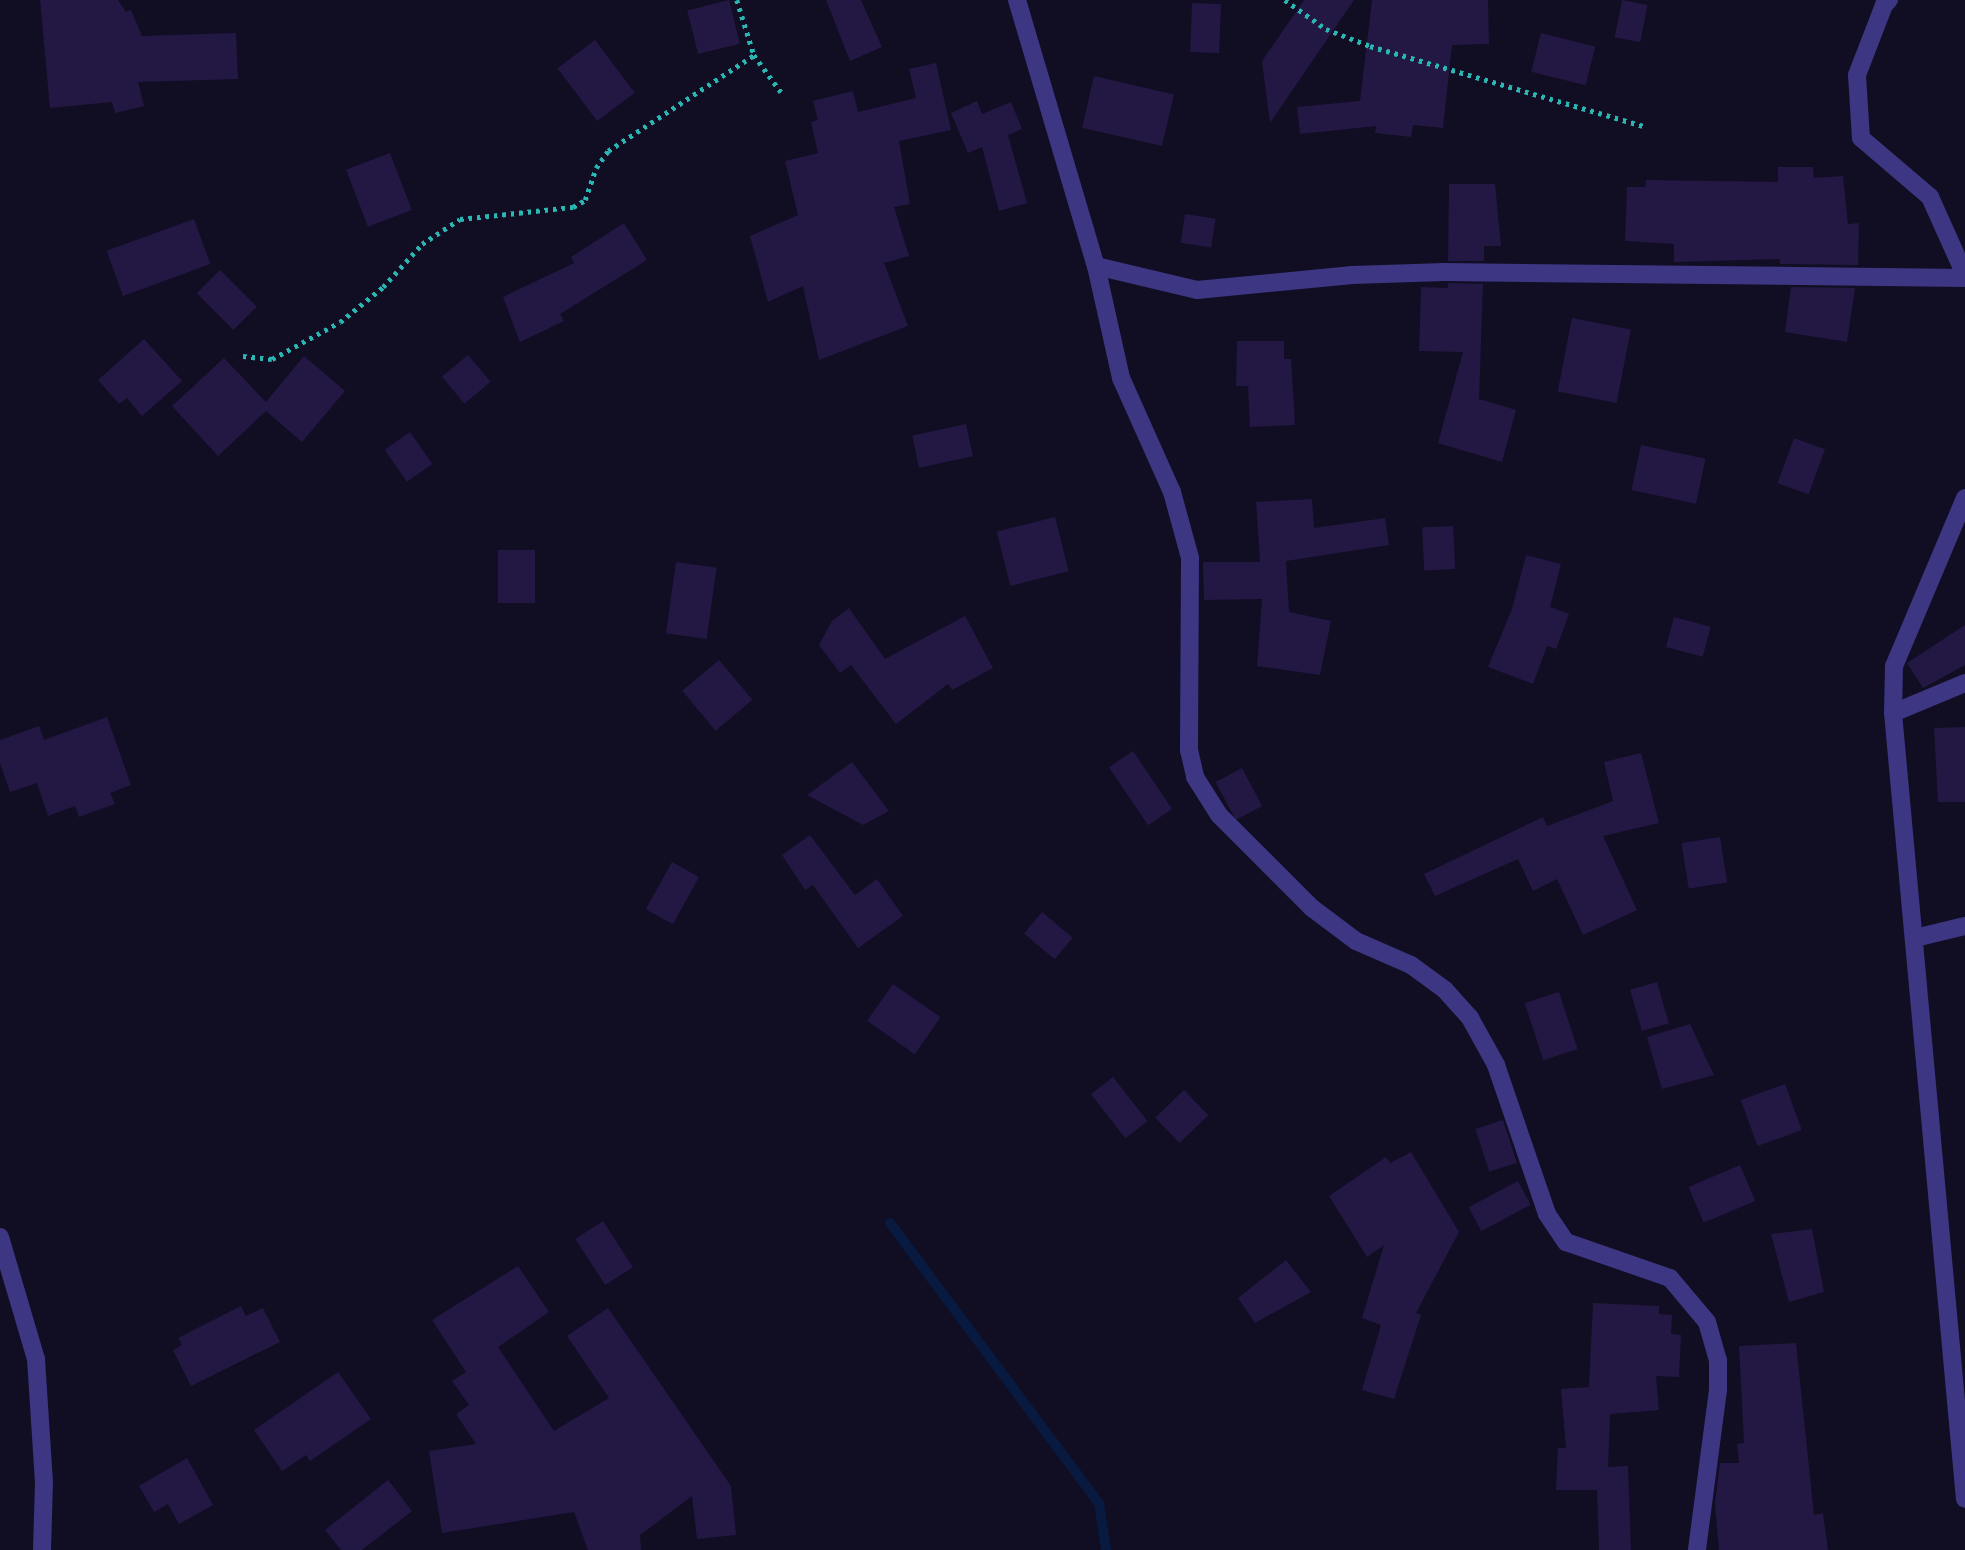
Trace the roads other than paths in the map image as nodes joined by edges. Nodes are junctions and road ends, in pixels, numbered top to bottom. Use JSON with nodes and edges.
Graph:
{"nodes":[{"id":1,"x":1017,"y":0,"type":"edge"},
{"id":2,"x":1889,"y":0,"type":"edge"},
{"id":3,"x":1096,"y":266,"type":"junction"},
{"id":4,"x":1965,"y":276,"type":"edge"},
{"id":5,"x":1965,"y":498,"type":"edge"},
{"id":6,"x":1965,"y":683,"type":"edge"},
{"id":7,"x":1893,"y":713,"type":"junction"},
{"id":8,"x":1965,"y":926,"type":"edge"},
{"id":9,"x":1915,"y":938,"type":"junction"},
{"id":10,"x":0,"y":1237,"type":"edge"},
{"id":11,"x":1959,"y":1387,"type":"edge"},
{"id":12,"x":1965,"y":1499,"type":"edge"},
{"id":13,"x":42,"y":1550,"type":"edge"},
{"id":14,"x":1697,"y":1550,"type":"edge"}],
"edges":[{"from":1,"to":3,"type":"street"},
{"from":2,"to":4,"type":"street"},
{"from":3,"to":4,"type":"street"},
{"from":3,"to":14,"type":"street"},
{"from":5,"to":7,"type":"street"},
{"from":6,"to":7,"type":"street"},
{"from":7,"to":9,"type":"street"},
{"from":8,"to":9,"type":"street"},
{"from":9,"to":11,"type":"street"},
{"from":10,"to":13,"type":"street"},
{"from":11,"to":12,"type":"street"}]}
